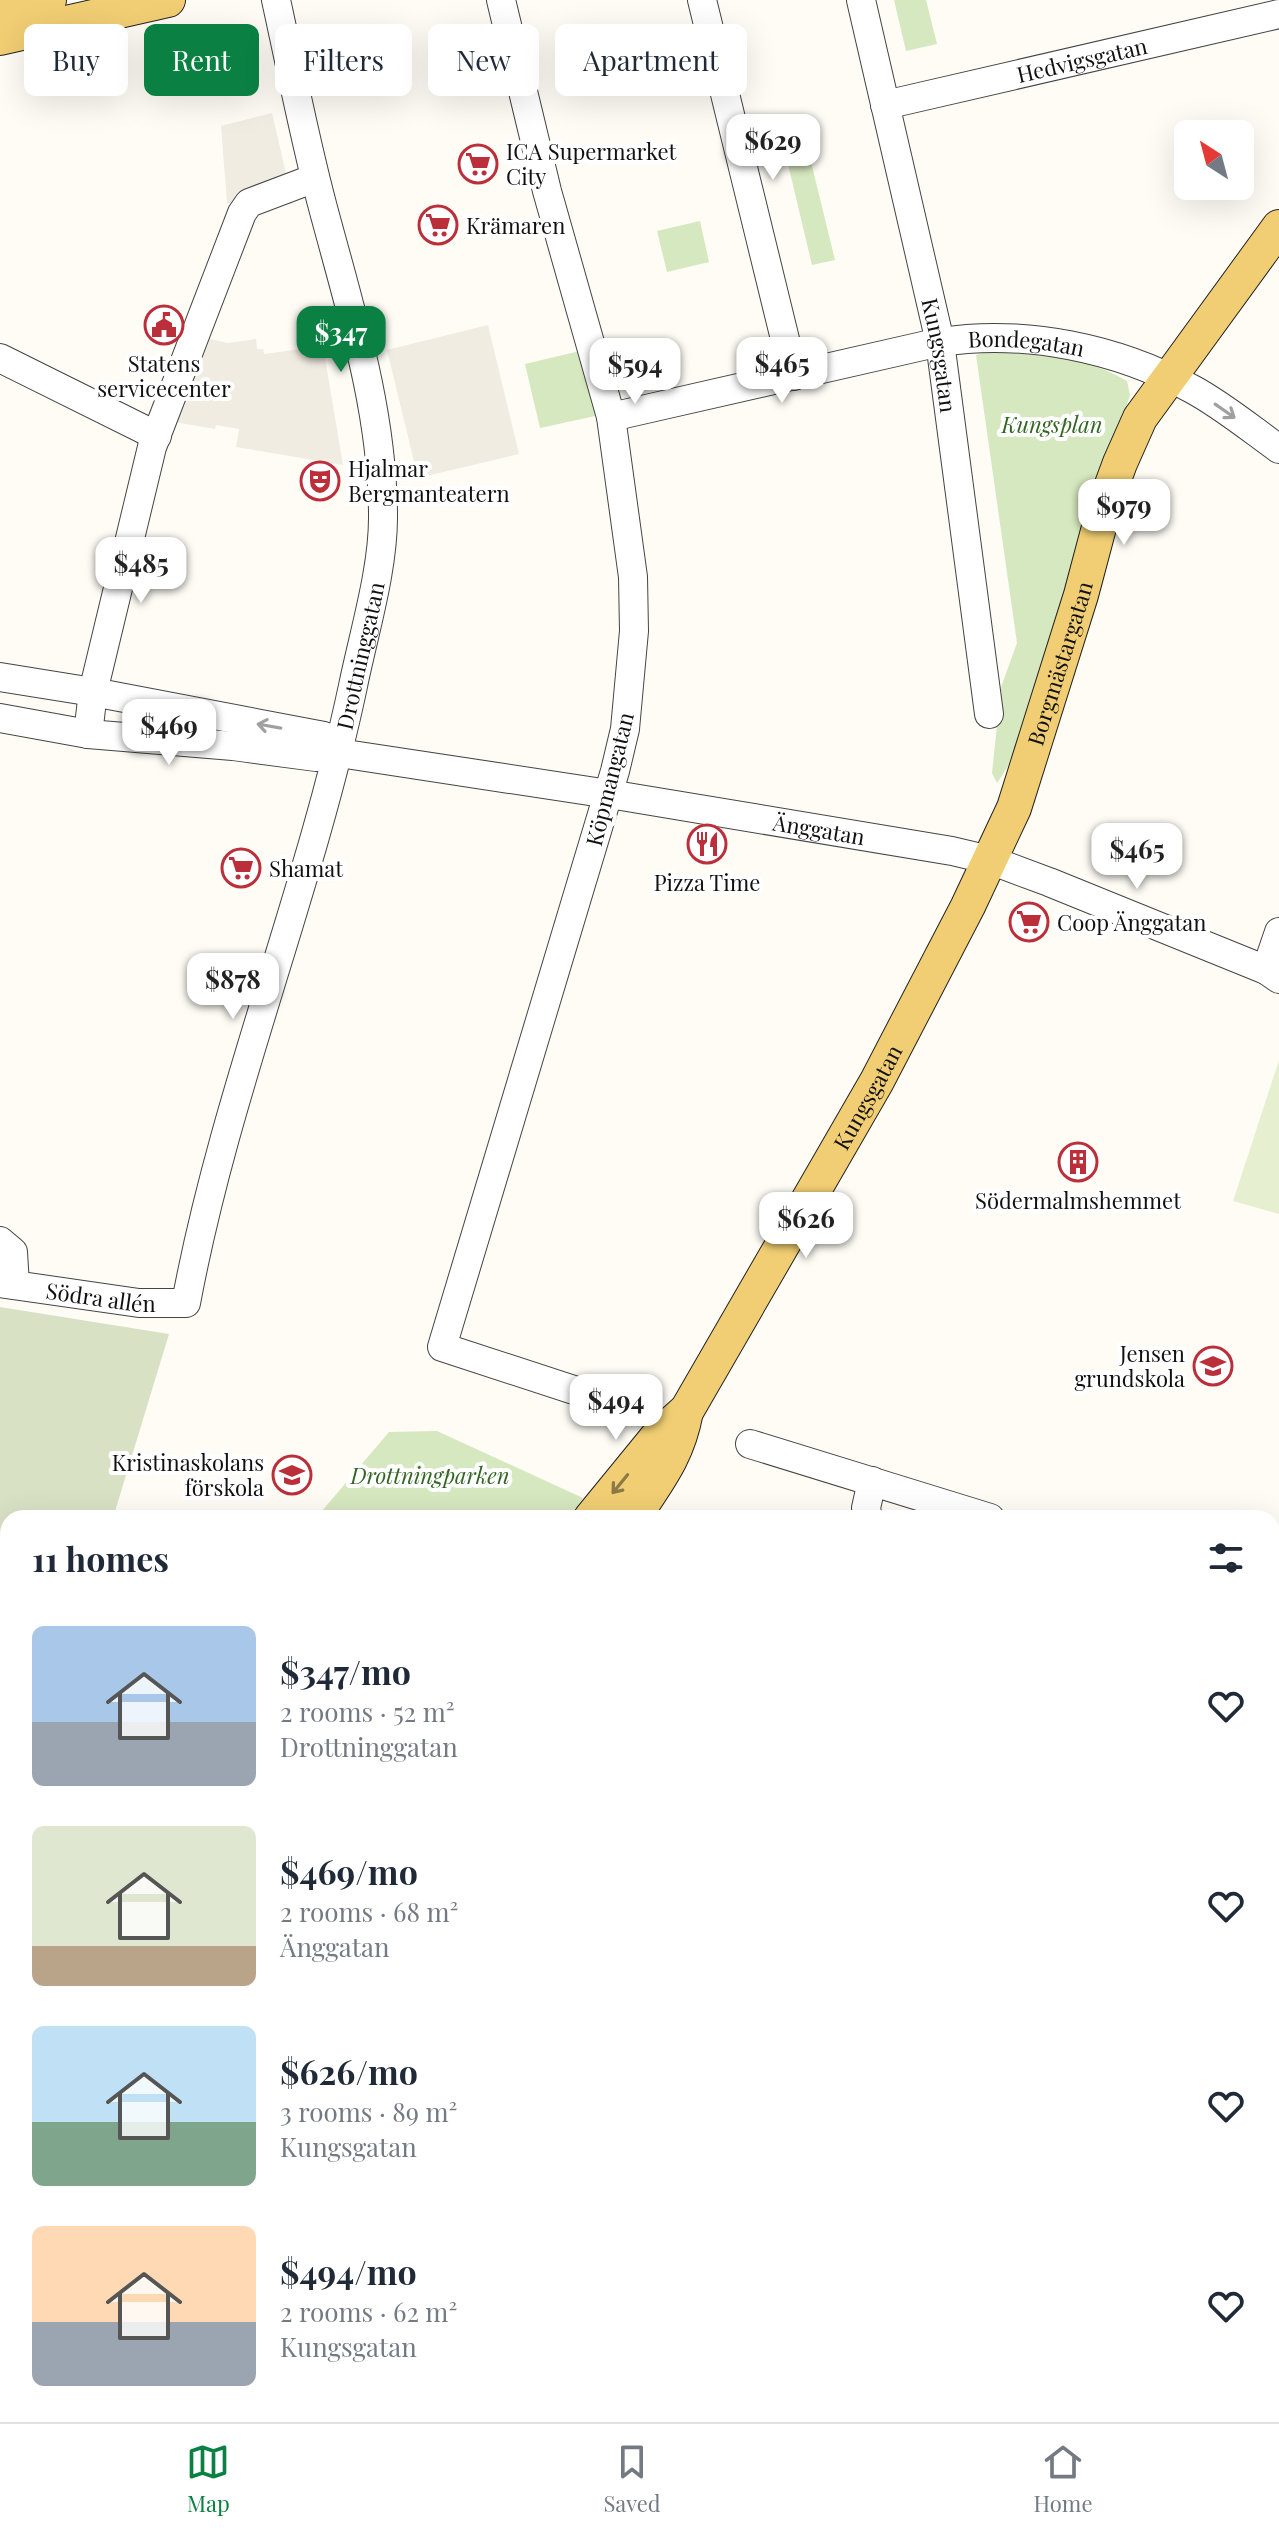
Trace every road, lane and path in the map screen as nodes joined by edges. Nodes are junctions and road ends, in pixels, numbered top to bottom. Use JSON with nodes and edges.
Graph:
{"nodes":[{"id":1,"x":49,"y":0,"type":"edge"},
{"id":2,"x":168,"y":0,"type":"edge"},
{"id":3,"x":276,"y":0,"type":"edge"},
{"id":4,"x":501,"y":0,"type":"edge"},
{"id":5,"x":702,"y":0,"type":"edge"},
{"id":6,"x":861,"y":0,"type":"edge"},
{"id":7,"x":0,"y":11,"type":"edge"},
{"id":8,"x":1279,"y":14,"type":"edge"},
{"id":9,"x":0,"y":38,"type":"edge"},
{"id":10,"x":885,"y":105,"type":"junction"},
{"id":11,"x":315,"y":178,"type":"junction"},
{"id":12,"x":1279,"y":227,"type":"edge"},
{"id":13,"x":940,"y":342,"type":"junction"},
{"id":14,"x":0,"y":358,"type":"edge"},
{"id":15,"x":794,"y":376,"type":"junction"},
{"id":16,"x":1168,"y":378,"type":"junction"},
{"id":17,"x":611,"y":417,"type":"junction"},
{"id":18,"x":157,"y":436,"type":"junction"},
{"id":19,"x":1279,"y":449,"type":"edge"},
{"id":20,"x":0,"y":677,"type":"edge"},
{"id":21,"x":93,"y":692,"type":"junction"},
{"id":22,"x":989,"y":714,"type":"dead end"},
{"id":23,"x":0,"y":718,"type":"edge"},
{"id":24,"x":88,"y":734,"type":"junction"},
{"id":25,"x":339,"y":753,"type":"junction"},
{"id":26,"x":609,"y":794,"type":"junction"},
{"id":27,"x":990,"y":860,"type":"junction"},
{"id":28,"x":1279,"y":932,"type":"edge"},
{"id":29,"x":1272,"y":974,"type":"edge"},
{"id":30,"x":0,"y":1241,"type":"edge"},
{"id":31,"x":7,"y":1284,"type":"edge"},
{"id":32,"x":186,"y":1303,"type":"joint"},
{"id":33,"x":687,"y":1410,"type":"junction"},
{"id":34,"x":638,"y":1411,"type":"dead end"},
{"id":35,"x":750,"y":1444,"type":"dead end"},
{"id":36,"x":872,"y":1481,"type":"junction"},
{"id":37,"x":598,"y":1510,"type":"edge"},
{"id":38,"x":638,"y":1510,"type":"edge"},
{"id":39,"x":866,"y":1510,"type":"edge"},
{"id":40,"x":964,"y":1510,"type":"edge"}],
"edges":[{"from":1,"to":7,"type":"main road"},
{"from":2,"to":9,"type":"main road"},
{"from":3,"to":11,"type":"street","name":"Drottninggatan"},
{"from":4,"to":17,"type":"street","name":"Köpmangatan"},
{"from":5,"to":15,"type":"street"},
{"from":6,"to":10,"type":"street","name":"Kungsgatan"},
{"from":8,"to":10,"type":"street","name":"Hedvigsgatan"},
{"from":10,"to":13,"type":"street","name":"Kungsgatan"},
{"from":11,"to":18,"type":"street"},
{"from":11,"to":25,"type":"street","name":"Drottninggatan"},
{"from":12,"to":16,"type":"main road","name":"Borgmästargatan"},
{"from":13,"to":15,"type":"street","name":"Bondegatan"},
{"from":13,"to":16,"type":"street","name":"Bondegatan"},
{"from":13,"to":22,"type":"street","name":"Kungsgatan"},
{"from":14,"to":18,"type":"street"},
{"from":15,"to":17,"type":"street","name":"Bondegatan"},
{"from":16,"to":19,"type":"street","name":"Bondegatan","one_way":true},
{"from":16,"to":27,"type":"main road","name":"Borgmästargatan"},
{"from":17,"to":26,"type":"street","name":"Köpmangatan"},
{"from":18,"to":21,"type":"street"},
{"from":20,"to":21,"type":"street","name":"Änggatan"},
{"from":21,"to":24,"type":"street"},
{"from":25,"to":21,"type":"street","name":"Änggatan","one_way":true},
{"from":23,"to":24,"type":"street","name":"Änggatan"},
{"from":24,"to":25,"type":"street","name":"Änggatan"},
{"from":25,"to":26,"type":"street","name":"Änggatan"},
{"from":25,"to":32,"type":"street","name":"Drottninggatan"},
{"from":26,"to":27,"type":"street","name":"Änggatan"},
{"from":26,"to":34,"type":"street","name":"Köpmangatan"},
{"from":27,"to":29,"type":"street","name":"Änggatan"},
{"from":27,"to":33,"type":"main road","name":"Kungsgatan"},
{"from":28,"to":29,"type":"street"},
{"from":30,"to":31,"type":"street","name":"Södra allén"},
{"from":31,"to":32,"type":"street","name":"Södra allén"},
{"from":33,"to":37,"type":"main road","name":"Kungsgatan","one_way":true},
{"from":33,"to":38,"type":"main road","name":"Kungsgatan"},
{"from":35,"to":36,"type":"street"},
{"from":36,"to":39,"type":"street"},
{"from":36,"to":40,"type":"street"}]}
